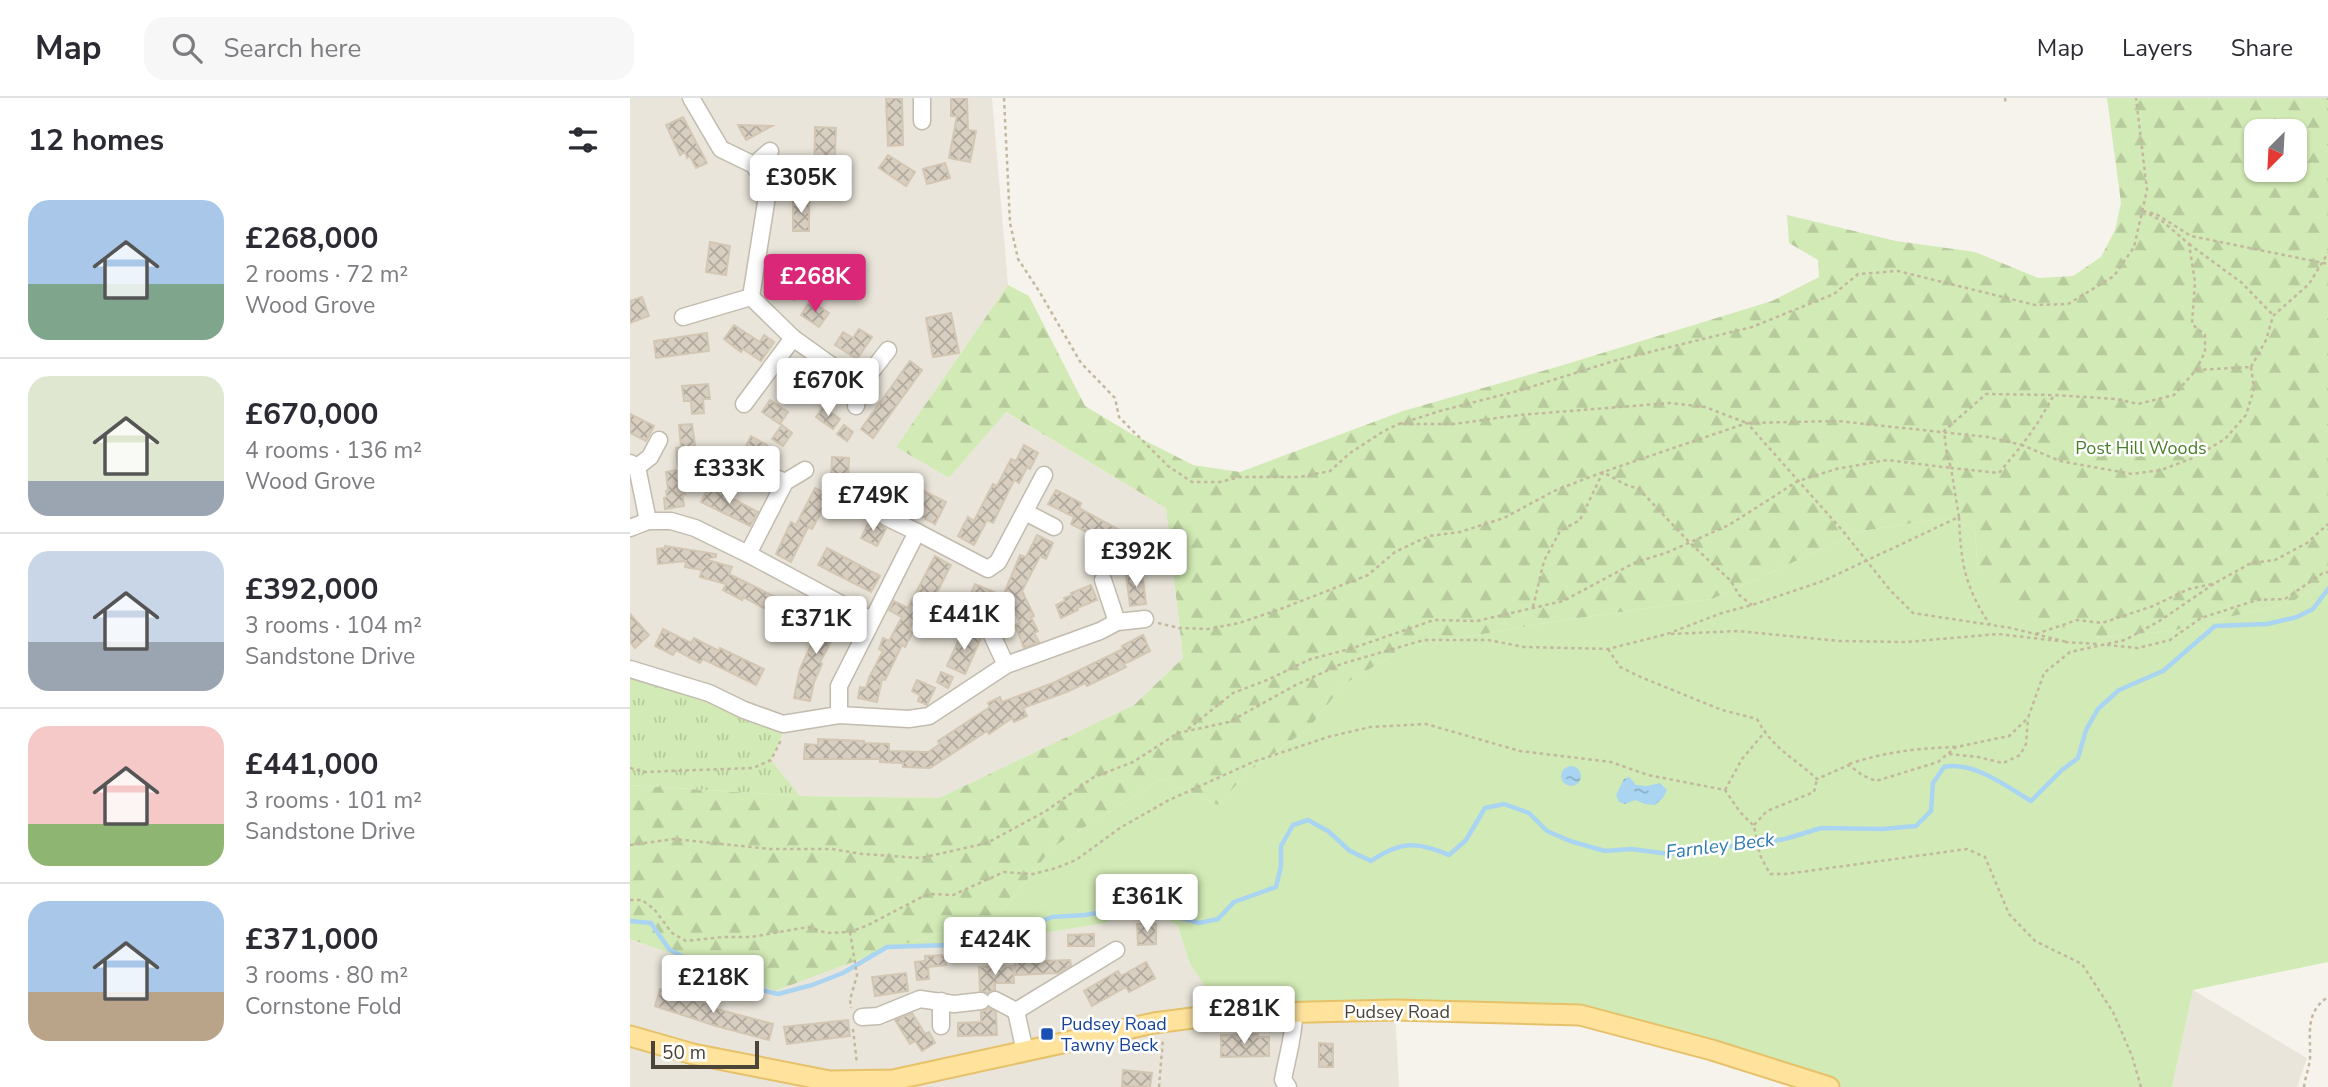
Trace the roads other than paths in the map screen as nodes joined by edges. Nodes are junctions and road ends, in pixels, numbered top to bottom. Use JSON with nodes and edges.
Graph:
{"nodes":[{"id":1,"x":691,"y":98,"type":"edge"},
{"id":2,"x":922,"y":98,"type":"edge"},
{"id":3,"x":922,"y":121,"type":"dead end"},
{"id":4,"x":770,"y":150,"type":"dead end"},
{"id":5,"x":754,"y":165,"type":"junction"},
{"id":6,"x":751,"y":297,"type":"junction"},
{"id":7,"x":683,"y":317,"type":"dead end"},
{"id":8,"x":793,"y":338,"type":"junction"},
{"id":9,"x":888,"y":350,"type":"dead end"},
{"id":10,"x":860,"y":386,"type":"junction"},
{"id":11,"x":744,"y":404,"type":"dead end"},
{"id":12,"x":856,"y":406,"type":"dead end"},
{"id":13,"x":659,"y":440,"type":"dead end"},
{"id":14,"x":634,"y":465,"type":"edge"},
{"id":15,"x":805,"y":470,"type":"dead end"},
{"id":16,"x":767,"y":474,"type":"dead end"},
{"id":17,"x":1044,"y":475,"type":"dead end"},
{"id":18,"x":785,"y":482,"type":"junction"},
{"id":19,"x":1025,"y":512,"type":"junction"},
{"id":20,"x":886,"y":517,"type":"dead end"},
{"id":21,"x":649,"y":521,"type":"junction"},
{"id":22,"x":1054,"y":527,"type":"dead end"},
{"id":23,"x":630,"y":528,"type":"edge"},
{"id":24,"x":917,"y":533,"type":"junction"},
{"id":25,"x":748,"y":554,"type":"junction"},
{"id":26,"x":1103,"y":580,"type":"dead end"},
{"id":27,"x":1145,"y":619,"type":"road end"},
{"id":28,"x":871,"y":620,"type":"junction"},
{"id":29,"x":1117,"y":622,"type":"junction"},
{"id":30,"x":990,"y":631,"type":"dead end"},
{"id":31,"x":1006,"y":665,"type":"junction"},
{"id":32,"x":630,"y":669,"type":"edge"},
{"id":33,"x":839,"y":715,"type":"junction"},
{"id":34,"x":1116,"y":950,"type":"dead end"},
{"id":35,"x":941,"y":1001,"type":"junction"},
{"id":36,"x":1016,"y":1011,"type":"junction"},
{"id":37,"x":1294,"y":1014,"type":"junction"},
{"id":38,"x":862,"y":1017,"type":"dead end"},
{"id":39,"x":941,"y":1026,"type":"dead end"},
{"id":40,"x":630,"y":1036,"type":"edge"},
{"id":41,"x":1025,"y":1052,"type":"junction"},
{"id":42,"x":1289,"y":1087,"type":"edge"},
{"id":43,"x":1829,"y":1087,"type":"edge"}],
"edges":[{"from":1,"to":5,"type":"street"},
{"from":2,"to":3,"type":"street"},
{"from":4,"to":5,"type":"street"},
{"from":5,"to":6,"type":"street"},
{"from":6,"to":7,"type":"street"},
{"from":6,"to":8,"type":"street"},
{"from":8,"to":10,"type":"street"},
{"from":8,"to":11,"type":"street"},
{"from":9,"to":10,"type":"street"},
{"from":10,"to":12,"type":"street"},
{"from":13,"to":14,"type":"street"},
{"from":14,"to":21,"type":"street"},
{"from":15,"to":18,"type":"street"},
{"from":16,"to":18,"type":"street"},
{"from":17,"to":19,"type":"street"},
{"from":18,"to":25,"type":"street"},
{"from":19,"to":22,"type":"street"},
{"from":19,"to":24,"type":"street"},
{"from":20,"to":24,"type":"street"},
{"from":21,"to":23,"type":"street"},
{"from":21,"to":25,"type":"street"},
{"from":24,"to":28,"type":"street"},
{"from":25,"to":28,"type":"street"},
{"from":26,"to":29,"type":"street"},
{"from":27,"to":29,"type":"street"},
{"from":28,"to":33,"type":"street"},
{"from":29,"to":31,"type":"street"},
{"from":30,"to":31,"type":"street"},
{"from":31,"to":33,"type":"street"},
{"from":32,"to":33,"type":"street"},
{"from":34,"to":36,"type":"street"},
{"from":35,"to":36,"type":"street"},
{"from":35,"to":38,"type":"street"},
{"from":35,"to":39,"type":"street"},
{"from":36,"to":41,"type":"street"},
{"from":37,"to":41,"type":"main road","name":"Pudsey Road"},
{"from":37,"to":42,"type":"street"},
{"from":37,"to":43,"type":"main road","name":"Pudsey Road"},
{"from":40,"to":41,"type":"main road","name":"Pudsey Road"}]}
